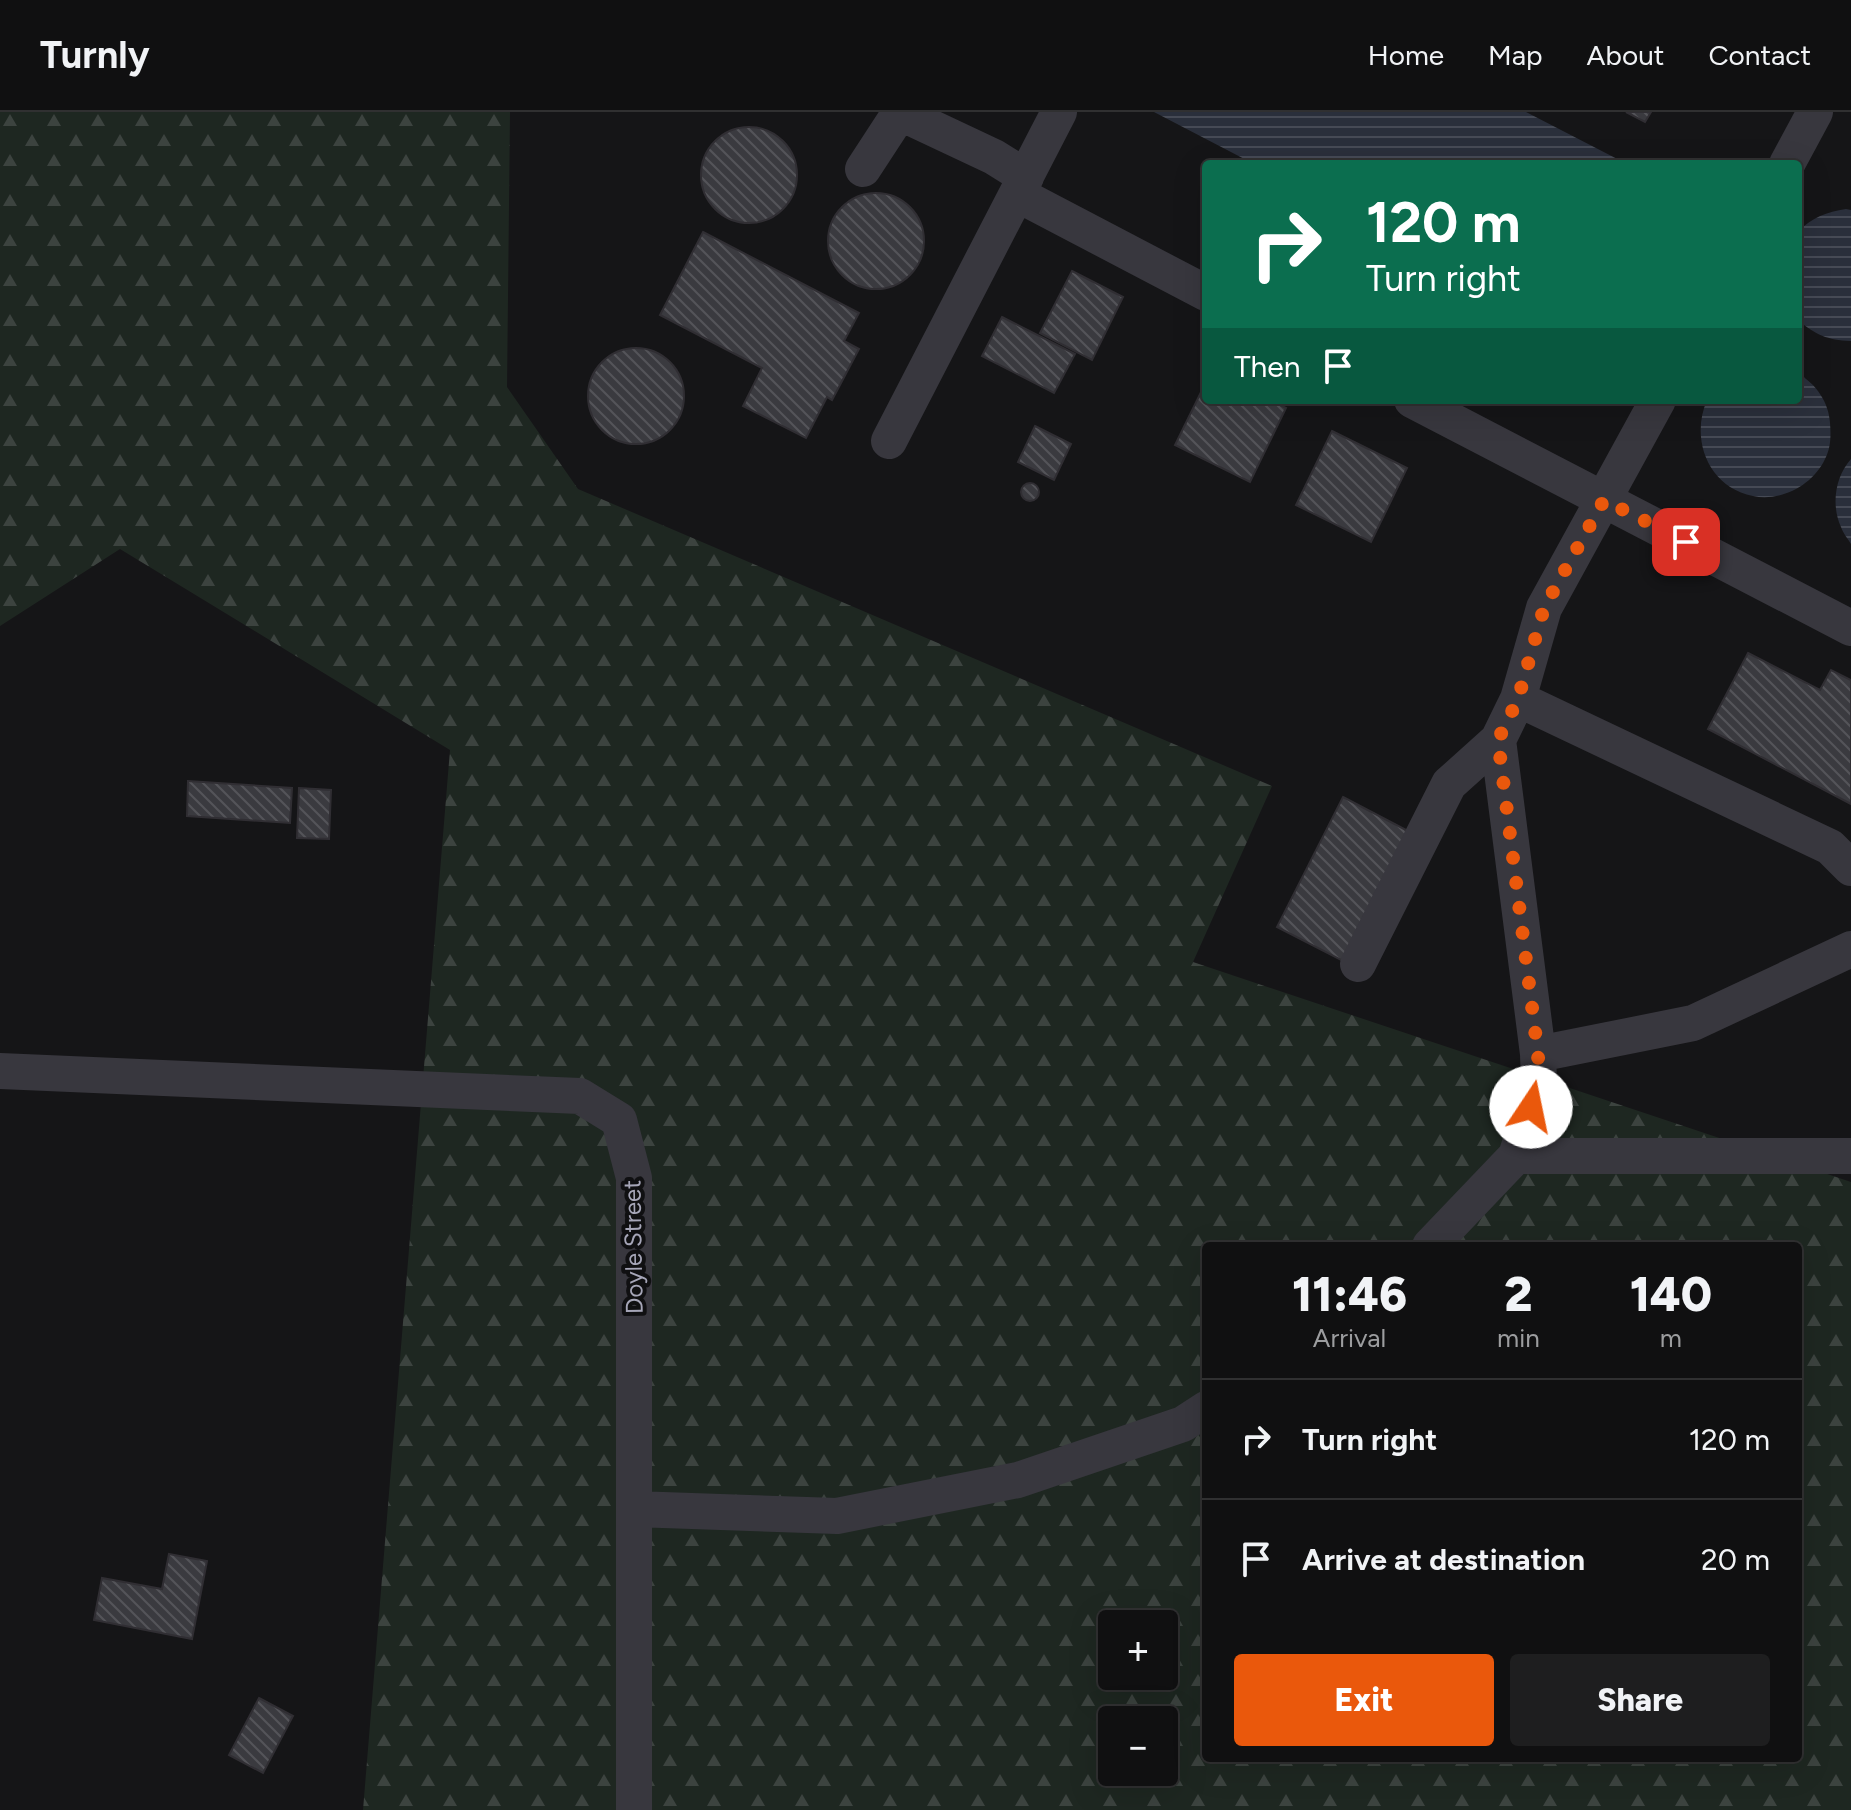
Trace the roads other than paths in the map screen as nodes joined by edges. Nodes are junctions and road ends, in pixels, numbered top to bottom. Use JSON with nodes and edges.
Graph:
{"nodes":[{"id":1,"x":1059,"y":112,"type":"edge"},
{"id":2,"x":1815,"y":112,"type":"edge"},
{"id":3,"x":1789,"y":160,"type":"edge"},
{"id":4,"x":863,"y":169,"type":"dead end"},
{"id":5,"x":1022,"y":186,"type":"junction"},
{"id":6,"x":1202,"y":291,"type":"edge"},
{"id":7,"x":1420,"y":404,"type":"edge"},
{"id":8,"x":1656,"y":404,"type":"edge"},
{"id":9,"x":889,"y":441,"type":"dead end"},
{"id":10,"x":1604,"y":500,"type":"junction"},
{"id":11,"x":1851,"y":628,"type":"edge"},
{"id":12,"x":1518,"y":699,"type":"junction"},
{"id":13,"x":1498,"y":740,"type":"junction"},
{"id":14,"x":1851,"y":868,"type":"edge"},
{"id":15,"x":1851,"y":949,"type":"edge"},
{"id":16,"x":1358,"y":964,"type":"dead end"},
{"id":17,"x":1538,"y":1054,"type":"junction"},
{"id":18,"x":0,"y":1071,"type":"edge"},
{"id":19,"x":1516,"y":1156,"type":"junction"},
{"id":20,"x":1851,"y":1156,"type":"edge"},
{"id":21,"x":1434,"y":1242,"type":"edge"},
{"id":22,"x":1202,"y":1412,"type":"edge"},
{"id":23,"x":634,"y":1509,"type":"junction"},
{"id":24,"x":634,"y":1810,"type":"edge"}],
"edges":[{"from":1,"to":5,"type":"street"},
{"from":2,"to":3,"type":"street"},
{"from":4,"to":5,"type":"street"},
{"from":5,"to":6,"type":"street"},
{"from":5,"to":9,"type":"street"},
{"from":7,"to":10,"type":"street"},
{"from":8,"to":10,"type":"street"},
{"from":10,"to":11,"type":"street"},
{"from":10,"to":12,"type":"street"},
{"from":12,"to":13,"type":"street"},
{"from":12,"to":14,"type":"street"},
{"from":13,"to":16,"type":"street"},
{"from":13,"to":17,"type":"street"},
{"from":15,"to":17,"type":"street"},
{"from":17,"to":19,"type":"street"},
{"from":18,"to":23,"type":"street","name":"Doyle Street"},
{"from":19,"to":20,"type":"street"},
{"from":19,"to":21,"type":"street"},
{"from":22,"to":23,"type":"street"},
{"from":23,"to":24,"type":"street","name":"Doyle Street"}]}
